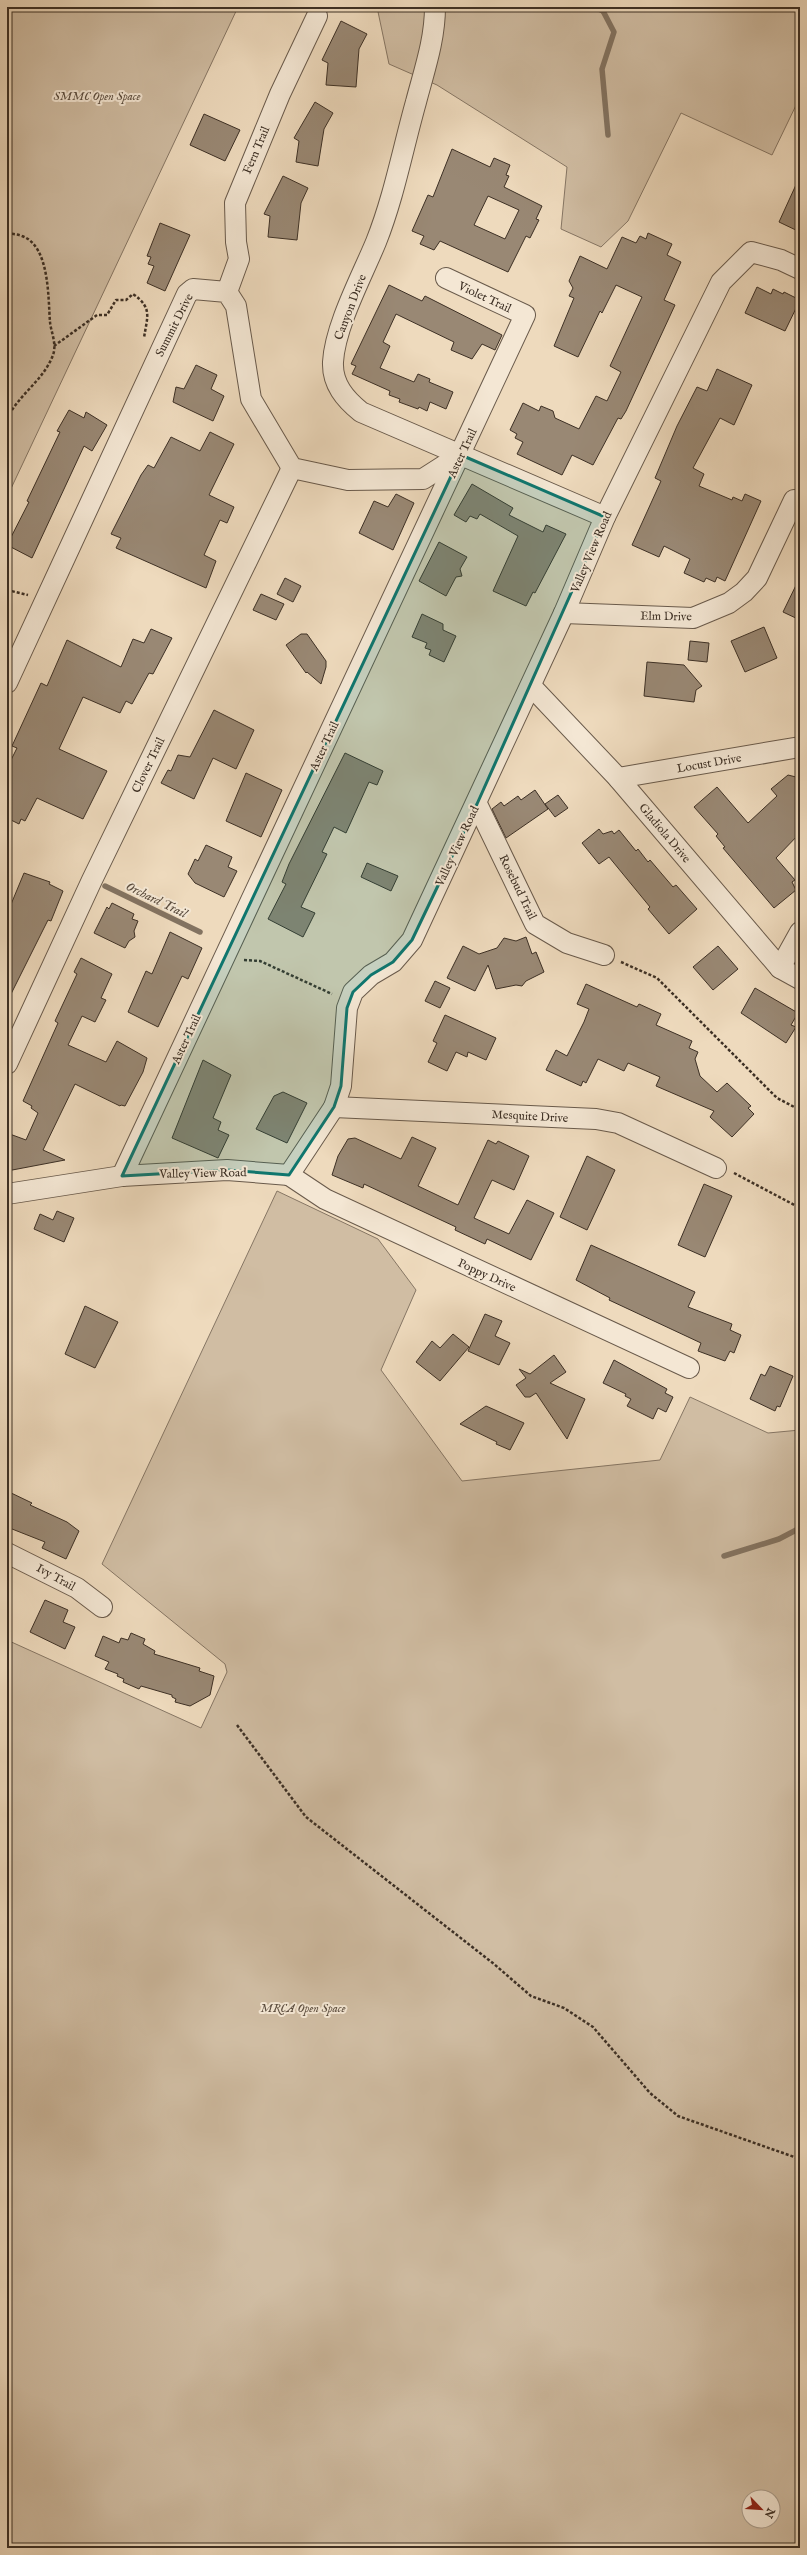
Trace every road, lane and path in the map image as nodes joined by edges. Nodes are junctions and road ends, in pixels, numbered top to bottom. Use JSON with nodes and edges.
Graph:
{"nodes":[{"id":1,"x":435,"y":7,"type":"edge"},
{"id":2,"x":317,"y":16,"type":"dead end"},
{"id":3,"x":7,"y":233,"type":"edge"},
{"id":4,"x":800,"y":269,"type":"edge"},
{"id":5,"x":446,"y":278,"type":"dead end"},
{"id":6,"x":227,"y":292,"type":"junction"},
{"id":7,"x":525,"y":315,"type":"joint"},
{"id":8,"x":54,"y":346,"type":"junction"},
{"id":9,"x":154,"y":365,"type":"junction"},
{"id":10,"x":7,"y":419,"type":"edge"},
{"id":11,"x":461,"y":455,"type":"junction"},
{"id":12,"x":292,"y":468,"type":"junction"},
{"id":13,"x":798,"y":497,"type":"edge"},
{"id":14,"x":605,"y":517,"type":"junction"},
{"id":15,"x":564,"y":613,"type":"junction"},
{"id":16,"x":7,"y":683,"type":"edge"},
{"id":17,"x":531,"y":686,"type":"junction"},
{"id":18,"x":800,"y":747,"type":"edge"},
{"id":19,"x":618,"y":778,"type":"junction"},
{"id":20,"x":477,"y":804,"type":"junction"},
{"id":21,"x":800,"y":932,"type":"edge"},
{"id":22,"x":604,"y":955,"type":"joint"},
{"id":23,"x":225,"y":957,"type":"junction"},
{"id":24,"x":780,"y":968,"type":"junction"},
{"id":25,"x":800,"y":979,"type":"edge"},
{"id":26,"x":349,"y":1002,"type":"junction"},
{"id":27,"x":7,"y":1064,"type":"edge"},
{"id":28,"x":334,"y":1107,"type":"junction"},
{"id":29,"x":800,"y":1110,"type":"edge"},
{"id":30,"x":716,"y":1168,"type":"joint"},
{"id":31,"x":289,"y":1175,"type":"junction"},
{"id":32,"x":122,"y":1176,"type":"junction"},
{"id":33,"x":7,"y":1194,"type":"edge"},
{"id":34,"x":800,"y":1208,"type":"edge"},
{"id":35,"x":689,"y":1368,"type":"dead end"},
{"id":36,"x":7,"y":1553,"type":"edge"},
{"id":37,"x":102,"y":1607,"type":"dead end"},
{"id":38,"x":237,"y":1725,"type":"dead end"},
{"id":39,"x":800,"y":2159,"type":"edge"}],
"edges":[{"from":1,"to":11,"type":"street","name":"Canyon Drive"},
{"from":2,"to":6,"type":"street","name":"Fern Trail"},
{"from":3,"to":8,"type":"path"},
{"from":4,"to":14,"type":"street","name":"Valley View Road"},
{"from":5,"to":7,"type":"street","name":"Violet Trail"},
{"from":6,"to":9,"type":"street","name":"Summit Drive"},
{"from":6,"to":12,"type":"street"},
{"from":7,"to":11,"type":"street","name":"Aster Trail"},
{"from":8,"to":9,"type":"path"},
{"from":8,"to":10,"type":"path"},
{"from":9,"to":16,"type":"street","name":"Summit Drive"},
{"from":11,"to":12,"type":"street"},
{"from":11,"to":14,"type":"street","name":"Canyon Drive"},
{"from":11,"to":23,"type":"street","name":"Aster Trail"},
{"from":12,"to":27,"type":"street","name":"Clover Trail"},
{"from":13,"to":15,"type":"street","name":"Elm Drive"},
{"from":14,"to":15,"type":"street","name":"Valley View Road"},
{"from":15,"to":17,"type":"street","name":"Valley View Road"},
{"from":17,"to":19,"type":"street","name":"Gladiola Drive"},
{"from":17,"to":20,"type":"street","name":"Valley View Road"},
{"from":18,"to":19,"type":"street","name":"Locust Drive"},
{"from":19,"to":24,"type":"street","name":"Gladiola Drive"},
{"from":20,"to":22,"type":"street","name":"Rosebud Trail"},
{"from":20,"to":26,"type":"street","name":"Valley View Road"},
{"from":21,"to":24,"type":"street"},
{"from":22,"to":29,"type":"path"},
{"from":23,"to":26,"type":"path"},
{"from":23,"to":32,"type":"street","name":"Aster Trail"},
{"from":24,"to":25,"type":"street","name":"Gladiola Drive"},
{"from":26,"to":28,"type":"street","name":"Valley View Road"},
{"from":28,"to":30,"type":"street","name":"Mesquite Drive"},
{"from":28,"to":31,"type":"street","name":"Valley View Road"},
{"from":30,"to":34,"type":"path"},
{"from":31,"to":32,"type":"street","name":"Valley View Road"},
{"from":31,"to":35,"type":"street","name":"Poppy Drive"},
{"from":32,"to":33,"type":"street","name":"Valley View Road"},
{"from":36,"to":37,"type":"street","name":"Ivy Trail"},
{"from":38,"to":39,"type":"path"}]}
